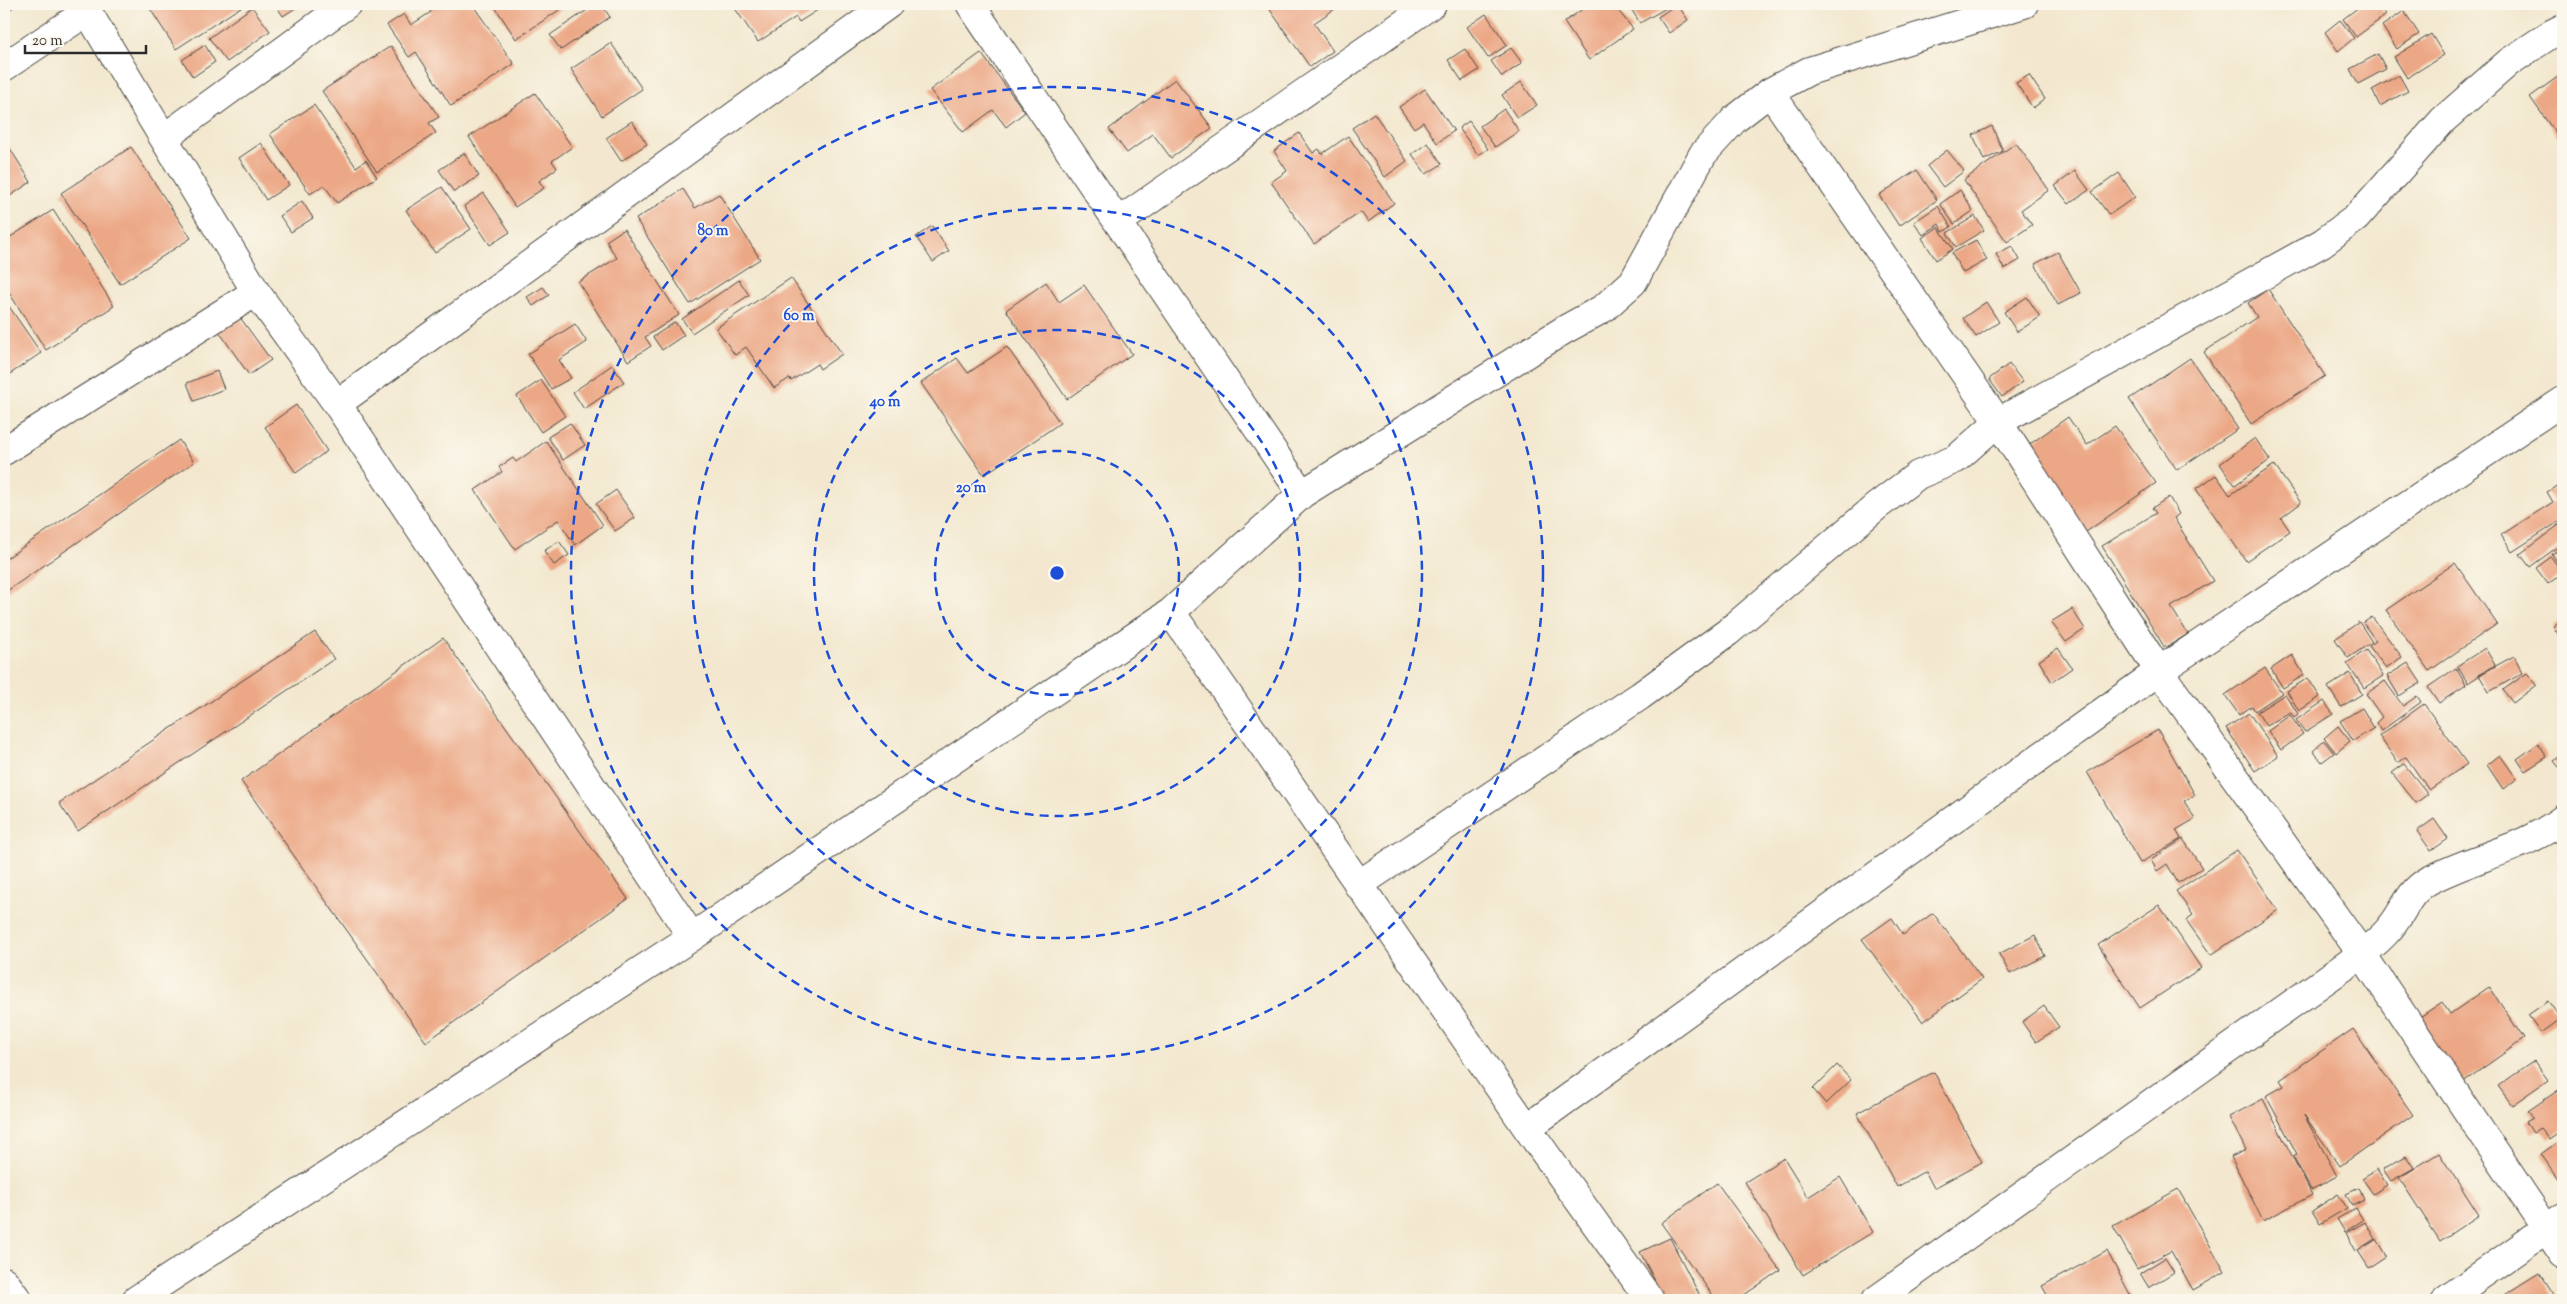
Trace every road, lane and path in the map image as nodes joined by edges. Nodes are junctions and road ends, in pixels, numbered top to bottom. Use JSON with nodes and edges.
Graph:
{"nodes":[{"id":1,"x":347,"y":4,"type":"edge"},
{"id":2,"x":889,"y":4,"type":"edge"},
{"id":3,"x":970,"y":4,"type":"edge"},
{"id":4,"x":1432,"y":4,"type":"edge"},
{"id":5,"x":2024,"y":4,"type":"edge"},
{"id":6,"x":86,"y":8,"type":"edge"},
{"id":7,"x":1966,"y":12,"type":"edge"},
{"id":8,"x":2563,"y":28,"type":"edge"},
{"id":9,"x":4,"y":67,"type":"edge"},
{"id":10,"x":1770,"y":92,"type":"junction"},
{"id":11,"x":164,"y":138,"type":"junction"},
{"id":12,"x":1118,"y":222,"type":"junction"},
{"id":13,"x":256,"y":292,"type":"junction"},
{"id":14,"x":2563,"y":401,"type":"edge"},
{"id":15,"x":337,"y":404,"type":"junction"},
{"id":16,"x":1998,"y":422,"type":"junction"},
{"id":17,"x":4,"y":451,"type":"edge"},
{"id":18,"x":1302,"y":494,"type":"junction"},
{"id":19,"x":1171,"y":612,"type":"junction"},
{"id":20,"x":2159,"y":671,"type":"junction"},
{"id":21,"x":2563,"y":820,"type":"edge"},
{"id":22,"x":1358,"y":885,"type":"junction"},
{"id":23,"x":692,"y":937,"type":"junction"},
{"id":24,"x":2362,"y":954,"type":"junction"},
{"id":25,"x":1527,"y":1128,"type":"junction"},
{"id":26,"x":2555,"y":1223,"type":"edge"},
{"id":27,"x":2563,"y":1254,"type":"edge"},
{"id":28,"x":4,"y":1281,"type":"edge"},
{"id":29,"x":18,"y":1300,"type":"edge"},
{"id":30,"x":136,"y":1300,"type":"edge"},
{"id":31,"x":1650,"y":1300,"type":"edge"},
{"id":32,"x":1876,"y":1300,"type":"edge"},
{"id":33,"x":2446,"y":1300,"type":"edge"}],
"edges":[{"from":1,"to":11,"type":"street"},
{"from":2,"to":15,"type":"street"},
{"from":3,"to":12,"type":"street"},
{"from":4,"to":12,"type":"street"},
{"from":5,"to":7,"type":"street"},
{"from":6,"to":9,"type":"street"},
{"from":6,"to":11,"type":"street"},
{"from":7,"to":10,"type":"street"},
{"from":8,"to":16,"type":"street"},
{"from":10,"to":16,"type":"street"},
{"from":10,"to":18,"type":"street"},
{"from":11,"to":13,"type":"street"},
{"from":12,"to":18,"type":"street"},
{"from":13,"to":15,"type":"street"},
{"from":13,"to":17,"type":"street"},
{"from":14,"to":20,"type":"street"},
{"from":15,"to":23,"type":"street"},
{"from":16,"to":20,"type":"street"},
{"from":16,"to":22,"type":"street"},
{"from":18,"to":19,"type":"street"},
{"from":19,"to":22,"type":"street"},
{"from":19,"to":23,"type":"street"},
{"from":20,"to":24,"type":"street"},
{"from":20,"to":25,"type":"street"},
{"from":21,"to":24,"type":"street"},
{"from":22,"to":25,"type":"street"},
{"from":23,"to":30,"type":"street"},
{"from":24,"to":26,"type":"street"},
{"from":24,"to":32,"type":"street"},
{"from":25,"to":31,"type":"street"},
{"from":26,"to":27,"type":"street"},
{"from":26,"to":33,"type":"street"},
{"from":28,"to":29,"type":"street"}]}
